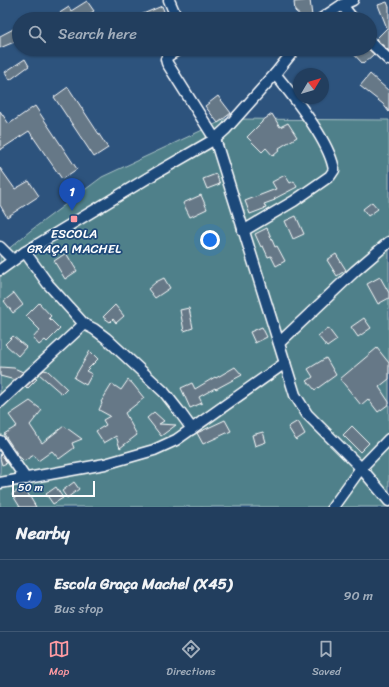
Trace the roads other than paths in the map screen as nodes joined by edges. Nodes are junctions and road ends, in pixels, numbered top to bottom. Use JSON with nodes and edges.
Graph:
{"nodes":[{"id":1,"x":169,"y":0,"type":"edge"},
{"id":2,"x":353,"y":0,"type":"edge"},
{"id":3,"x":342,"y":5,"type":"junction"},
{"id":4,"x":175,"y":12,"type":"edge"},
{"id":5,"x":332,"y":12,"type":"edge"},
{"id":6,"x":347,"y":12,"type":"edge"},
{"id":7,"x":377,"y":49,"type":"edge"},
{"id":8,"x":168,"y":56,"type":"edge"},
{"id":9,"x":289,"y":56,"type":"edge"},
{"id":10,"x":389,"y":60,"type":"edge"},
{"id":11,"x":275,"y":74,"type":"junction"},
{"id":12,"x":215,"y":139,"type":"junction"},
{"id":13,"x":243,"y":231,"type":"junction"},
{"id":14,"x":389,"y":243,"type":"edge"},
{"id":15,"x":0,"y":247,"type":"edge"},
{"id":16,"x":25,"y":252,"type":"junction"},
{"id":17,"x":14,"y":260,"type":"junction"},
{"id":18,"x":0,"y":270,"type":"edge"},
{"id":19,"x":84,"y":324,"type":"junction"},
{"id":20,"x":279,"y":343,"type":"junction"},
{"id":21,"x":285,"y":363,"type":"junction"},
{"id":22,"x":0,"y":402,"type":"edge"},
{"id":23,"x":192,"y":429,"type":"junction"},
{"id":24,"x":389,"y":439,"type":"edge"},
{"id":25,"x":0,"y":440,"type":"edge"},
{"id":26,"x":361,"y":468,"type":"junction"},
{"id":27,"x":26,"y":479,"type":"junction"},
{"id":28,"x":0,"y":483,"type":"edge"},
{"id":29,"x":389,"y":500,"type":"edge"},
{"id":30,"x":333,"y":507,"type":"edge"}],
"edges":[{"from":1,"to":4,"type":"street"},
{"from":2,"to":3,"type":"street"},
{"from":3,"to":5,"type":"street"},
{"from":3,"to":6,"type":"street"},
{"from":7,"to":10,"type":"street"},
{"from":8,"to":12,"type":"street"},
{"from":9,"to":11,"type":"street"},
{"from":11,"to":12,"type":"street"},
{"from":11,"to":13,"type":"street"},
{"from":12,"to":13,"type":"street"},
{"from":12,"to":16,"type":"street"},
{"from":13,"to":20,"type":"street"},
{"from":14,"to":20,"type":"street"},
{"from":15,"to":17,"type":"street"},
{"from":16,"to":17,"type":"street"},
{"from":16,"to":19,"type":"street"},
{"from":17,"to":18,"type":"street"},
{"from":19,"to":22,"type":"street"},
{"from":19,"to":23,"type":"street"},
{"from":20,"to":21,"type":"street"},
{"from":21,"to":23,"type":"street"},
{"from":21,"to":26,"type":"street"},
{"from":23,"to":27,"type":"street"},
{"from":24,"to":26,"type":"street"},
{"from":25,"to":27,"type":"street"},
{"from":26,"to":29,"type":"street"},
{"from":26,"to":30,"type":"street"},
{"from":27,"to":28,"type":"street"}]}
